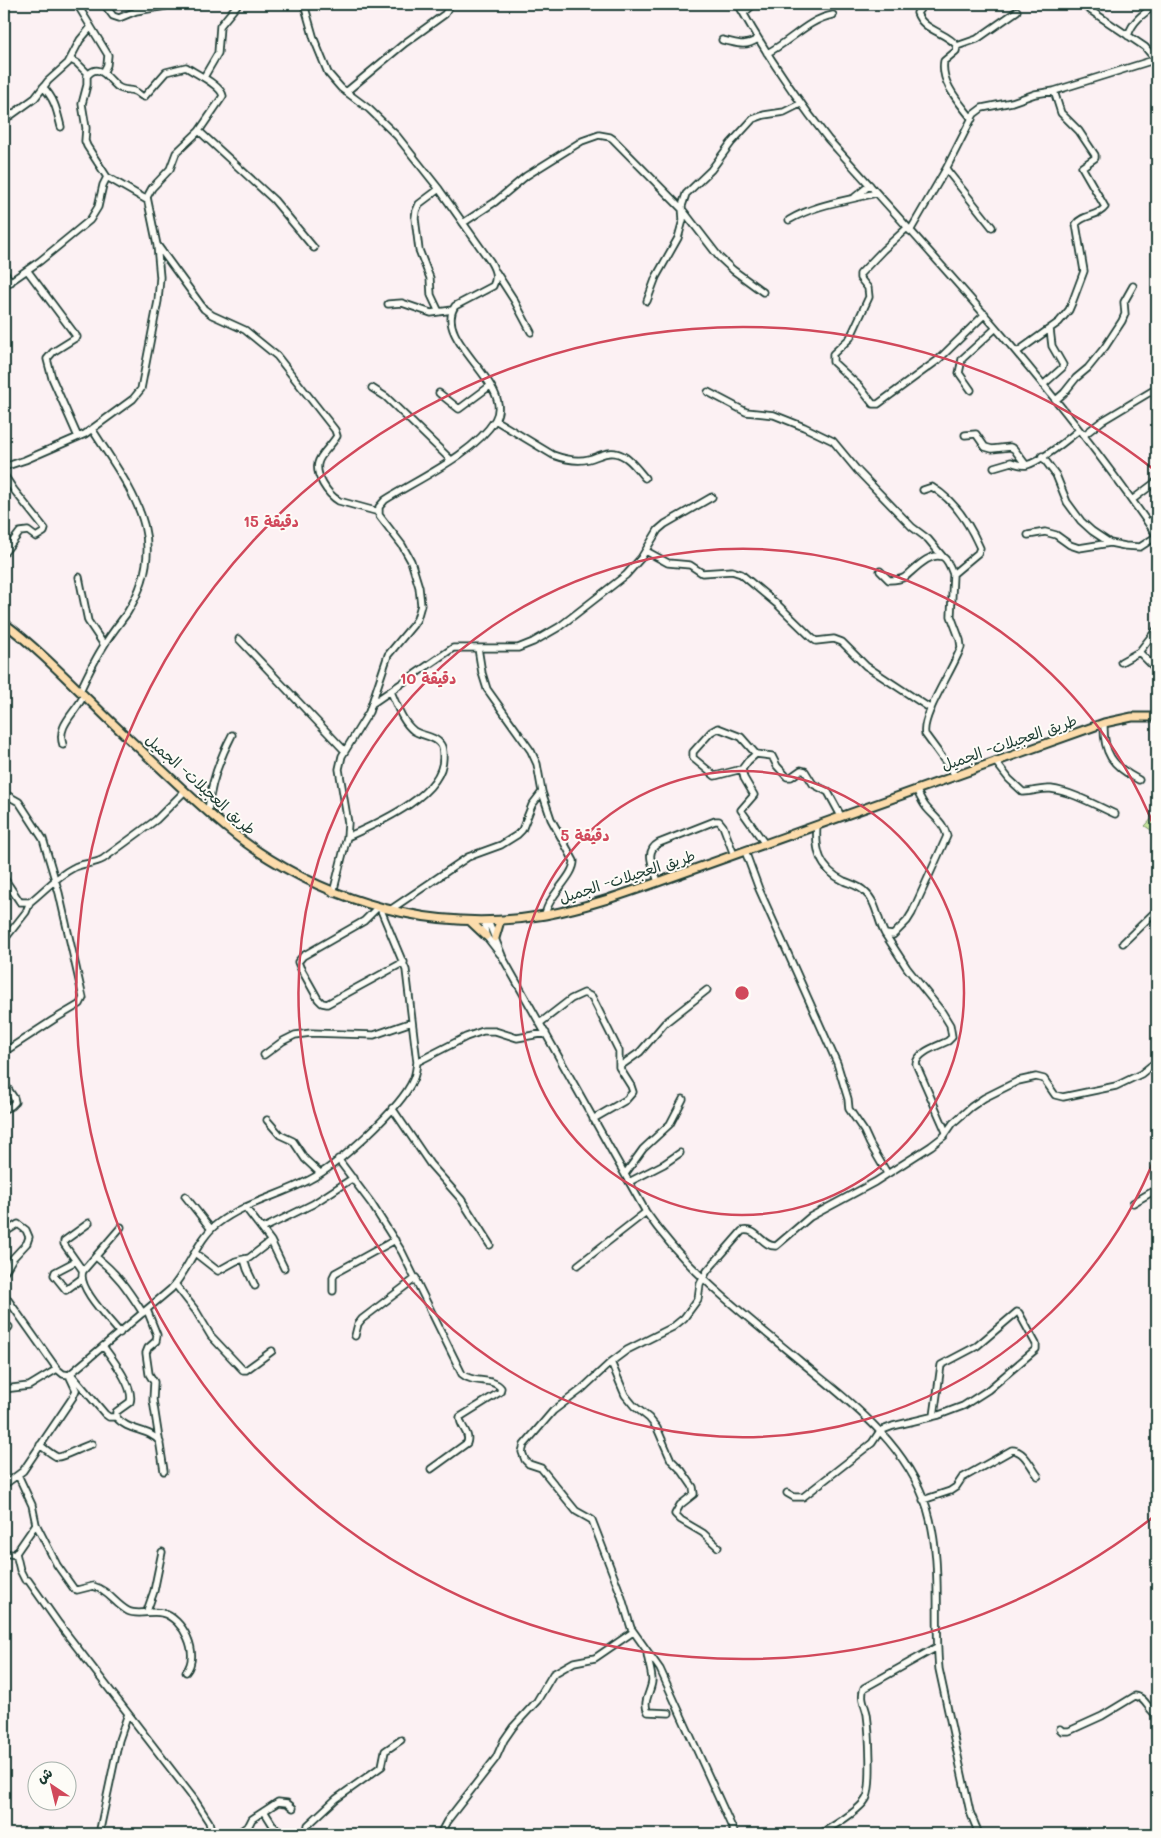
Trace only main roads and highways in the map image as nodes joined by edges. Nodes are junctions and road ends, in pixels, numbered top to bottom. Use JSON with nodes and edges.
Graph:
{"nodes":[{"id":1,"x":4,"y":623,"type":"edge"},
{"id":2,"x":1157,"y":717,"type":"edge"},
{"id":3,"x":470,"y":921,"type":"junction"},
{"id":4,"x":500,"y":921,"type":"junction"},
{"id":5,"x":486,"y":936,"type":"road end"},
{"id":6,"x":495,"y":938,"type":"road end"}],
"edges":[{"from":1,"to":3,"type":"main road","name":"طريق العجيلات- الجميل"},
{"from":2,"to":4,"type":"main road","name":"طريق العجيلات- الجميل"},
{"from":3,"to":4,"type":"main road","name":"طريق العجيلات- الجميل"},
{"from":3,"to":5,"type":"main road"},
{"from":4,"to":6,"type":"main road"}]}
